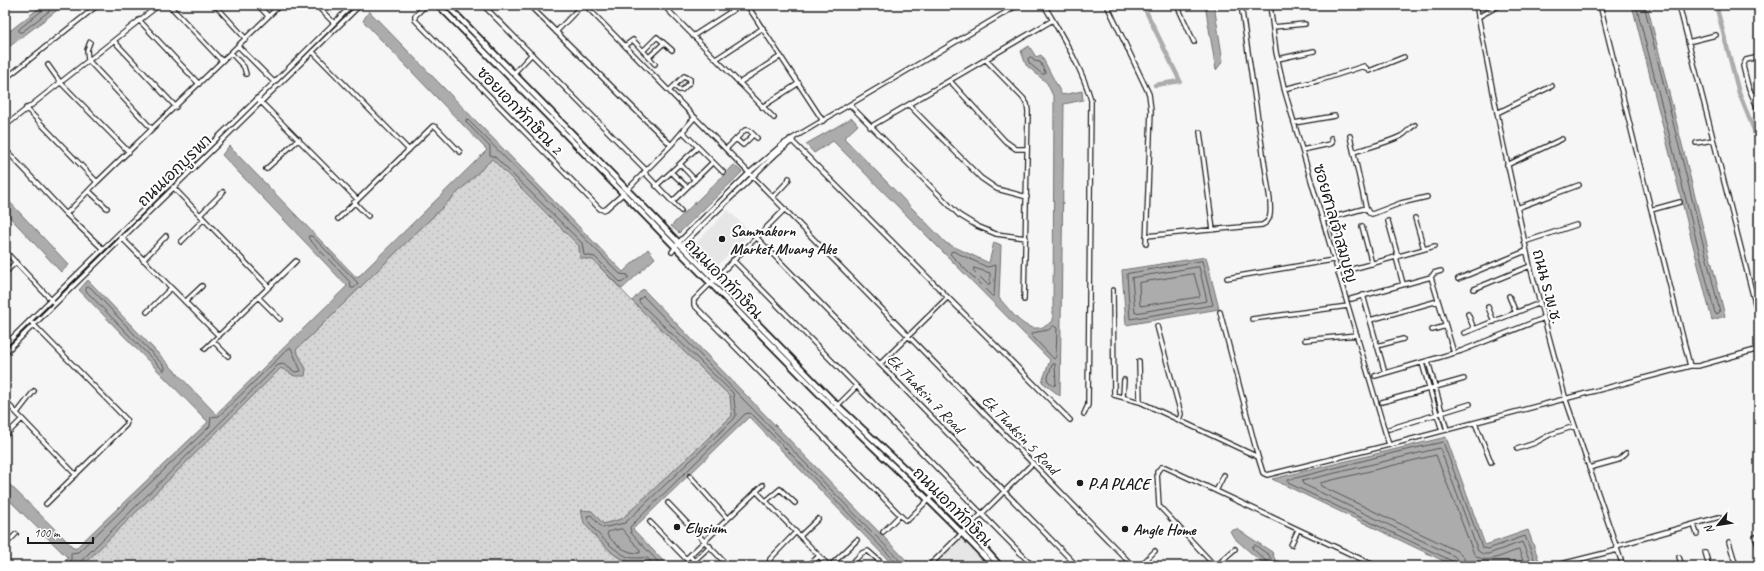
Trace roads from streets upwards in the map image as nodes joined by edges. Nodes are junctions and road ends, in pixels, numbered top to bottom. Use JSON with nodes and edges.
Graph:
{"nodes":[{"id":1,"x":98,"y":5,"type":"edge"},
{"id":2,"x":159,"y":5,"type":"edge"},
{"id":3,"x":169,"y":5,"type":"edge"},
{"id":4,"x":215,"y":5,"type":"edge"},
{"id":5,"x":258,"y":5,"type":"edge"},
{"id":6,"x":280,"y":5,"type":"edge"},
{"id":7,"x":352,"y":5,"type":"edge"},
{"id":8,"x":360,"y":5,"type":"edge"},
{"id":9,"x":426,"y":5,"type":"edge"},
{"id":10,"x":438,"y":5,"type":"edge"},
{"id":11,"x":447,"y":5,"type":"edge"},
{"id":12,"x":483,"y":5,"type":"edge"},
{"id":13,"x":529,"y":5,"type":"edge"},
{"id":14,"x":584,"y":5,"type":"edge"},
{"id":15,"x":663,"y":5,"type":"edge"},
{"id":16,"x":741,"y":5,"type":"edge"},
{"id":17,"x":747,"y":5,"type":"edge"},
{"id":18,"x":1003,"y":5,"type":"edge"},
{"id":19,"x":1018,"y":5,"type":"edge"},
{"id":20,"x":1044,"y":5,"type":"edge"},
{"id":21,"x":1107,"y":5,"type":"edge"},
{"id":22,"x":1177,"y":5,"type":"edge"},
{"id":23,"x":1241,"y":5,"type":"edge"},
{"id":24,"x":1270,"y":5,"type":"edge"},
{"id":25,"x":1476,"y":5,"type":"edge"},
{"id":26,"x":1500,"y":5,"type":"edge"},
{"id":27,"x":1600,"y":5,"type":"edge"},
{"id":28,"x":1679,"y":5,"type":"edge"},
{"id":29,"x":1756,"y":5,"type":"edge"},
{"id":30,"x":319,"y":8,"type":"dead end"},
{"id":31,"x":1007,"y":12,"type":"junction"},
{"id":32,"x":268,"y":16,"type":"junction"},
{"id":33,"x":1478,"y":16,"type":"junction"},
{"id":34,"x":139,"y":20,"type":"junction"},
{"id":35,"x":1053,"y":20,"type":"junction"},
{"id":36,"x":1759,"y":20,"type":"edge"},
{"id":37,"x":334,"y":24,"type":"junction"},
{"id":38,"x":1306,"y":24,"type":"dead end"},
{"id":39,"x":763,"y":28,"type":"junction"},
{"id":40,"x":1273,"y":28,"type":"junction"},
{"id":41,"x":556,"y":32,"type":"junction"},
{"id":42,"x":1716,"y":35,"type":"dead end"},
{"id":43,"x":693,"y":36,"type":"junction"},
{"id":44,"x":246,"y":39,"type":"junction"},
{"id":45,"x":114,"y":41,"type":"junction"},
{"id":46,"x":90,"y":42,"type":"dead end"},
{"id":47,"x":664,"y":42,"type":"junction"},
{"id":48,"x":1194,"y":42,"type":"dead end"},
{"id":49,"x":1688,"y":42,"type":"junction"},
{"id":50,"x":238,"y":46,"type":"junction"},
{"id":51,"x":625,"y":46,"type":"junction"},
{"id":52,"x":310,"y":48,"type":"junction"},
{"id":53,"x":672,"y":50,"type":"dead end"},
{"id":54,"x":642,"y":51,"type":"junction"},
{"id":55,"x":1314,"y":51,"type":"dead end"},
{"id":56,"x":231,"y":52,"type":"junction"},
{"id":57,"x":314,"y":52,"type":"junction"},
{"id":58,"x":532,"y":54,"type":"junction"},
{"id":59,"x":781,"y":56,"type":"junction"},
{"id":60,"x":1404,"y":57,"type":"dead end"},
{"id":61,"x":1759,"y":57,"type":"edge"},
{"id":62,"x":649,"y":58,"type":"junction"},
{"id":63,"x":716,"y":59,"type":"junction"},
{"id":64,"x":1278,"y":59,"type":"junction"},
{"id":65,"x":88,"y":60,"type":"junction"},
{"id":66,"x":986,"y":60,"type":"junction"},
{"id":67,"x":222,"y":61,"type":"junction"},
{"id":68,"x":655,"y":64,"type":"dead end"},
{"id":69,"x":48,"y":65,"type":"dead end"},
{"id":70,"x":514,"y":72,"type":"junction"},
{"id":71,"x":246,"y":74,"type":"dead end"},
{"id":72,"x":510,"y":77,"type":"junction"},
{"id":73,"x":5,"y":79,"type":"edge"},
{"id":74,"x":950,"y":81,"type":"junction"},
{"id":75,"x":60,"y":82,"type":"junction"},
{"id":76,"x":274,"y":82,"type":"junction"},
{"id":77,"x":739,"y":83,"type":"junction"},
{"id":78,"x":799,"y":83,"type":"junction"},
{"id":79,"x":199,"y":84,"type":"junction"},
{"id":80,"x":674,"y":86,"type":"junction"},
{"id":81,"x":1552,"y":86,"type":"dead end"},
{"id":82,"x":1284,"y":88,"type":"junction"},
{"id":83,"x":669,"y":91,"type":"junction"},
{"id":84,"x":1759,"y":93,"type":"edge"},
{"id":85,"x":1752,"y":95,"type":"junction"},
{"id":86,"x":257,"y":98,"type":"junction"},
{"id":87,"x":261,"y":102,"type":"junction"},
{"id":88,"x":850,"y":105,"type":"junction"},
{"id":89,"x":909,"y":105,"type":"junction"},
{"id":90,"x":176,"y":106,"type":"junction"},
{"id":91,"x":762,"y":107,"type":"junction"},
{"id":92,"x":26,"y":108,"type":"junction"},
{"id":93,"x":1759,"y":111,"type":"edge"},
{"id":94,"x":1497,"y":113,"type":"junction"},
{"id":95,"x":1335,"y":116,"type":"dead end"},
{"id":96,"x":695,"y":117,"type":"junction"},
{"id":97,"x":774,"y":118,"type":"dead end"},
{"id":98,"x":823,"y":120,"type":"junction"},
{"id":99,"x":1294,"y":122,"type":"junction"},
{"id":100,"x":1415,"y":125,"type":"dead end"},
{"id":101,"x":5,"y":126,"type":"edge"},
{"id":102,"x":870,"y":126,"type":"junction"},
{"id":103,"x":152,"y":129,"type":"junction"},
{"id":104,"x":683,"y":132,"type":"junction"},
{"id":105,"x":1200,"y":132,"type":"dead end"},
{"id":106,"x":754,"y":135,"type":"junction"},
{"id":107,"x":1350,"y":136,"type":"dead end"},
{"id":108,"x":757,"y":138,"type":"dead end"},
{"id":109,"x":1331,"y":138,"type":"dead end"},
{"id":110,"x":299,"y":139,"type":"junction"},
{"id":111,"x":736,"y":139,"type":"junction"},
{"id":112,"x":1562,"y":139,"type":"dead end"},
{"id":113,"x":791,"y":140,"type":"junction"},
{"id":114,"x":1713,"y":140,"type":"junction"},
{"id":115,"x":1696,"y":143,"type":"dead end"},
{"id":116,"x":671,"y":145,"type":"junction"},
{"id":117,"x":698,"y":147,"type":"junction"},
{"id":118,"x":5,"y":149,"type":"edge"},
{"id":119,"x":726,"y":149,"type":"junction"},
{"id":120,"x":1027,"y":149,"type":"junction"},
{"id":121,"x":409,"y":150,"type":"junction"},
{"id":122,"x":1302,"y":150,"type":"junction"},
{"id":123,"x":129,"y":152,"type":"junction"},
{"id":124,"x":460,"y":152,"type":"dead end"},
{"id":125,"x":1354,"y":152,"type":"junction"},
{"id":126,"x":713,"y":162,"type":"junction"},
{"id":127,"x":680,"y":164,"type":"junction"},
{"id":128,"x":1508,"y":165,"type":"junction"},
{"id":129,"x":266,"y":169,"type":"dead end"},
{"id":130,"x":645,"y":171,"type":"junction"},
{"id":131,"x":671,"y":172,"type":"junction"},
{"id":132,"x":723,"y":172,"type":"dead end"},
{"id":133,"x":751,"y":175,"type":"junction"},
{"id":134,"x":789,"y":178,"type":"dead end"},
{"id":135,"x":694,"y":180,"type":"junction"},
{"id":136,"x":97,"y":182,"type":"junction"},
{"id":137,"x":170,"y":184,"type":"junction"},
{"id":138,"x":1579,"y":185,"type":"dead end"},
{"id":139,"x":656,"y":186,"type":"junction"},
{"id":140,"x":687,"y":187,"type":"junction"},
{"id":141,"x":173,"y":188,"type":"junction"},
{"id":142,"x":628,"y":189,"type":"junction"},
{"id":143,"x":89,"y":191,"type":"junction"},
{"id":144,"x":222,"y":192,"type":"dead end"},
{"id":145,"x":624,"y":193,"type":"junction"},
{"id":146,"x":773,"y":197,"type":"junction"},
{"id":147,"x":1026,"y":197,"type":"junction"},
{"id":148,"x":1427,"y":197,"type":"dead end"},
{"id":149,"x":356,"y":201,"type":"junction"},
{"id":150,"x":672,"y":202,"type":"junction"},
{"id":151,"x":1680,"y":202,"type":"dead end"},
{"id":152,"x":107,"y":208,"type":"dead end"},
{"id":153,"x":1366,"y":208,"type":"junction"},
{"id":154,"x":1517,"y":208,"type":"junction"},
{"id":155,"x":785,"y":209,"type":"junction"},
{"id":156,"x":1651,"y":210,"type":"junction"},
{"id":157,"x":681,"y":211,"type":"dead end"},
{"id":158,"x":66,"y":214,"type":"junction"},
{"id":159,"x":200,"y":215,"type":"junction"},
{"id":160,"x":368,"y":216,"type":"dead end"},
{"id":161,"x":1415,"y":218,"type":"dead end"},
{"id":162,"x":204,"y":219,"type":"junction"},
{"id":163,"x":338,"y":219,"type":"dead end"},
{"id":164,"x":1324,"y":220,"type":"junction"},
{"id":165,"x":1388,"y":221,"type":"dead end"},
{"id":166,"x":1576,"y":225,"type":"dead end"},
{"id":167,"x":1362,"y":226,"type":"dead end"},
{"id":168,"x":1333,"y":227,"type":"dead end"},
{"id":169,"x":1213,"y":230,"type":"junction"},
{"id":170,"x":118,"y":234,"type":"junction"},
{"id":171,"x":166,"y":236,"type":"dead end"},
{"id":172,"x":1146,"y":236,"type":"junction"},
{"id":173,"x":122,"y":238,"type":"junction"},
{"id":174,"x":757,"y":238,"type":"junction"},
{"id":175,"x":1026,"y":238,"type":"junction"},
{"id":176,"x":181,"y":242,"type":"dead end"},
{"id":177,"x":1524,"y":242,"type":"junction"},
{"id":178,"x":681,"y":244,"type":"junction"},
{"id":179,"x":1146,"y":244,"type":"dead end"},
{"id":180,"x":1435,"y":246,"type":"dead end"},
{"id":181,"x":677,"y":248,"type":"junction"},
{"id":182,"x":102,"y":249,"type":"junction"},
{"id":183,"x":1424,"y":249,"type":"junction"},
{"id":184,"x":5,"y":251,"type":"edge"},
{"id":185,"x":1526,"y":251,"type":"junction"},
{"id":186,"x":1397,"y":257,"type":"junction"},
{"id":187,"x":143,"y":260,"type":"junction"},
{"id":188,"x":733,"y":260,"type":"junction"},
{"id":189,"x":1334,"y":260,"type":"junction"},
{"id":190,"x":296,"y":261,"type":"dead end"},
{"id":191,"x":16,"y":262,"type":"junction"},
{"id":192,"x":1372,"y":264,"type":"junction"},
{"id":193,"x":1530,"y":266,"type":"junction"},
{"id":194,"x":1346,"y":271,"type":"junction"},
{"id":195,"x":1441,"y":271,"type":"dead end"},
{"id":196,"x":5,"y":273,"type":"edge"},
{"id":197,"x":1338,"y":273,"type":"junction"},
{"id":198,"x":1431,"y":277,"type":"junction"},
{"id":199,"x":714,"y":278,"type":"junction"},
{"id":200,"x":1227,"y":278,"type":"dead end"},
{"id":201,"x":1458,"y":279,"type":"dead end"},
{"id":202,"x":711,"y":282,"type":"junction"},
{"id":203,"x":1403,"y":284,"type":"junction"},
{"id":204,"x":202,"y":286,"type":"dead end"},
{"id":205,"x":270,"y":287,"type":"junction"},
{"id":206,"x":171,"y":288,"type":"junction"},
{"id":207,"x":1474,"y":289,"type":"dead end"},
{"id":208,"x":1113,"y":290,"type":"dead end"},
{"id":209,"x":1363,"y":295,"type":"junction"},
{"id":210,"x":1509,"y":296,"type":"dead end"},
{"id":211,"x":258,"y":297,"type":"junction"},
{"id":212,"x":947,"y":298,"type":"junction"},
{"id":213,"x":1352,"y":298,"type":"dead end"},
{"id":214,"x":51,"y":299,"type":"junction"},
{"id":215,"x":1024,"y":300,"type":"dead end"},
{"id":216,"x":1438,"y":301,"type":"junction"},
{"id":217,"x":186,"y":302,"type":"junction"},
{"id":218,"x":55,"y":304,"type":"junction"},
{"id":219,"x":1540,"y":304,"type":"junction"},
{"id":220,"x":1348,"y":306,"type":"junction"},
{"id":221,"x":1488,"y":307,"type":"dead end"},
{"id":222,"x":147,"y":312,"type":"dead end"},
{"id":223,"x":1220,"y":312,"type":"dead end"},
{"id":224,"x":1516,"y":313,"type":"junction"},
{"id":225,"x":1468,"y":314,"type":"dead end"},
{"id":226,"x":1252,"y":318,"type":"dead end"},
{"id":227,"x":1544,"y":318,"type":"junction"},
{"id":228,"x":280,"y":319,"type":"dead end"},
{"id":229,"x":1759,"y":319,"type":"edge"},
{"id":230,"x":30,"y":320,"type":"junction"},
{"id":231,"x":1370,"y":320,"type":"junction"},
{"id":232,"x":1494,"y":322,"type":"junction"},
{"id":233,"x":34,"y":324,"type":"junction"},
{"id":234,"x":1157,"y":326,"type":"dead end"},
{"id":235,"x":1446,"y":326,"type":"junction"},
{"id":236,"x":1474,"y":329,"type":"junction"},
{"id":237,"x":1432,"y":330,"type":"dead end"},
{"id":238,"x":1464,"y":334,"type":"dead end"},
{"id":239,"x":1357,"y":335,"type":"junction"},
{"id":240,"x":219,"y":336,"type":"junction"},
{"id":241,"x":908,"y":336,"type":"junction"},
{"id":242,"x":1403,"y":339,"type":"dead end"},
{"id":243,"x":1305,"y":340,"type":"dead end"},
{"id":244,"x":213,"y":341,"type":"junction"},
{"id":245,"x":5,"y":345,"type":"edge"},
{"id":246,"x":1377,"y":346,"type":"junction"},
{"id":247,"x":205,"y":349,"type":"dead end"},
{"id":248,"x":1759,"y":349,"type":"edge"},
{"id":249,"x":5,"y":353,"type":"edge"},
{"id":250,"x":1454,"y":353,"type":"junction"},
{"id":251,"x":228,"y":356,"type":"dead end"},
{"id":252,"x":1139,"y":361,"type":"dead end"},
{"id":253,"x":1428,"y":361,"type":"junction"},
{"id":254,"x":1422,"y":363,"type":"junction"},
{"id":255,"x":880,"y":364,"type":"junction"},
{"id":256,"x":1690,"y":366,"type":"junction"},
{"id":257,"x":1385,"y":373,"type":"junction"},
{"id":258,"x":1374,"y":376,"type":"dead end"},
{"id":259,"x":1464,"y":379,"type":"dead end"},
{"id":260,"x":1124,"y":380,"type":"dead end"},
{"id":261,"x":856,"y":387,"type":"junction"},
{"id":262,"x":1436,"y":388,"type":"junction"},
{"id":263,"x":1430,"y":389,"type":"junction"},
{"id":264,"x":34,"y":391,"type":"dead end"},
{"id":265,"x":1123,"y":396,"type":"junction"},
{"id":266,"x":1566,"y":400,"type":"junction"},
{"id":267,"x":5,"y":401,"type":"edge"},
{"id":268,"x":1140,"y":402,"type":"junction"},
{"id":269,"x":1382,"y":402,"type":"dead end"},
{"id":270,"x":1470,"y":404,"type":"dead end"},
{"id":271,"x":835,"y":407,"type":"junction"},
{"id":272,"x":17,"y":413,"type":"junction"},
{"id":273,"x":1443,"y":413,"type":"junction"},
{"id":274,"x":1084,"y":414,"type":"dead end"},
{"id":275,"x":1437,"y":415,"type":"junction"},
{"id":276,"x":22,"y":419,"type":"junction"},
{"id":277,"x":1070,"y":420,"type":"dead end"},
{"id":278,"x":1179,"y":420,"type":"junction"},
{"id":279,"x":1475,"y":423,"type":"junction"},
{"id":280,"x":1575,"y":426,"type":"junction"},
{"id":281,"x":1390,"y":429,"type":"dead end"},
{"id":282,"x":1448,"y":430,"type":"junction"},
{"id":283,"x":1442,"y":431,"type":"junction"},
{"id":284,"x":5,"y":436,"type":"edge"},
{"id":285,"x":1389,"y":445,"type":"junction"},
{"id":286,"x":1517,"y":449,"type":"dead end"},
{"id":287,"x":1626,"y":453,"type":"dead end"},
{"id":288,"x":1258,"y":457,"type":"junction"},
{"id":289,"x":1491,"y":462,"type":"dead end"},
{"id":290,"x":1033,"y":463,"type":"junction"},
{"id":291,"x":1589,"y":468,"type":"junction"},
{"id":292,"x":76,"y":475,"type":"junction"},
{"id":293,"x":1224,"y":475,"type":"dead end"},
{"id":294,"x":690,"y":476,"type":"dead end"},
{"id":295,"x":763,"y":485,"type":"dead end"},
{"id":296,"x":756,"y":491,"type":"junction"},
{"id":297,"x":1004,"y":491,"type":"junction"},
{"id":298,"x":1216,"y":491,"type":"junction"},
{"id":299,"x":933,"y":495,"type":"junction"},
{"id":300,"x":929,"y":499,"type":"junction"},
{"id":301,"x":766,"y":501,"type":"junction"},
{"id":302,"x":668,"y":502,"type":"dead end"},
{"id":303,"x":795,"y":503,"type":"dead end"},
{"id":304,"x":46,"y":504,"type":"dead end"},
{"id":305,"x":982,"y":514,"type":"junction"},
{"id":306,"x":900,"y":515,"type":"junction"},
{"id":307,"x":1719,"y":517,"type":"dead end"},
{"id":308,"x":728,"y":518,"type":"junction"},
{"id":309,"x":818,"y":519,"type":"dead end"},
{"id":310,"x":650,"y":522,"type":"dead end"},
{"id":311,"x":1694,"y":525,"type":"junction"},
{"id":312,"x":1298,"y":530,"type":"junction"},
{"id":313,"x":965,"y":531,"type":"junction"},
{"id":314,"x":796,"y":532,"type":"junction"},
{"id":315,"x":883,"y":532,"type":"dead end"},
{"id":316,"x":16,"y":534,"type":"dead end"},
{"id":317,"x":1697,"y":534,"type":"dead end"},
{"id":318,"x":800,"y":536,"type":"junction"},
{"id":319,"x":1756,"y":537,"type":"dead end"},
{"id":320,"x":857,"y":540,"type":"dead end"},
{"id":321,"x":705,"y":542,"type":"junction"},
{"id":322,"x":1729,"y":542,"type":"dead end"},
{"id":323,"x":5,"y":545,"type":"edge"},
{"id":324,"x":1291,"y":545,"type":"dead end"},
{"id":325,"x":710,"y":546,"type":"junction"},
{"id":326,"x":1759,"y":547,"type":"edge"},
{"id":327,"x":1235,"y":548,"type":"dead end"},
{"id":328,"x":1617,"y":548,"type":"junction"},
{"id":329,"x":1155,"y":551,"type":"dead end"},
{"id":330,"x":1705,"y":552,"type":"dead end"},
{"id":331,"x":690,"y":556,"type":"junction"},
{"id":332,"x":819,"y":556,"type":"junction"},
{"id":333,"x":1679,"y":557,"type":"dead end"},
{"id":334,"x":1557,"y":565,"type":"edge"},
{"id":335,"x":728,"y":566,"type":"edge"},
{"id":336,"x":769,"y":566,"type":"edge"},
{"id":337,"x":808,"y":566,"type":"edge"},
{"id":338,"x":829,"y":566,"type":"edge"},
{"id":339,"x":849,"y":566,"type":"edge"},
{"id":340,"x":885,"y":566,"type":"edge"},
{"id":341,"x":929,"y":566,"type":"edge"},
{"id":342,"x":993,"y":566,"type":"edge"},
{"id":343,"x":1000,"y":566,"type":"edge"},
{"id":344,"x":1034,"y":566,"type":"edge"},
{"id":345,"x":1077,"y":566,"type":"edge"},
{"id":346,"x":1133,"y":566,"type":"edge"},
{"id":347,"x":1140,"y":566,"type":"edge"},
{"id":348,"x":1216,"y":566,"type":"edge"},
{"id":349,"x":1374,"y":566,"type":"edge"},
{"id":350,"x":1623,"y":566,"type":"edge"},
{"id":351,"x":1682,"y":566,"type":"edge"},
{"id":352,"x":1709,"y":566,"type":"edge"},
{"id":353,"x":1736,"y":566,"type":"edge"}],
"edges":[{"from":1,"to":73,"type":"street"},
{"from":2,"to":34,"type":"street"},
{"from":3,"to":67,"type":"street"},
{"from":4,"to":44,"type":"street"},
{"from":5,"to":32,"type":"street"},
{"from":6,"to":32,"type":"street"},
{"from":7,"to":37,"type":"street","name":"ถนนเอกบูรพา"},
{"from":8,"to":57,"type":"street","name":"ถนนเอกบูรพา"},
{"from":9,"to":145,"type":"street","name":"ซอยเอกทักษิณ 2"},
{"from":10,"to":72,"type":"street","name":"ถนนเอกทักษิณ"},
{"from":11,"to":70,"type":"street","name":"ถนนเอกทักษิณ"},
{"from":12,"to":58,"type":"street"},
{"from":13,"to":41,"type":"street"},
{"from":14,"to":41,"type":"street"},
{"from":14,"to":51,"type":"street","name":"Ek Thaksin 5 Road"},
{"from":15,"to":43,"type":"street"},
{"from":16,"to":43,"type":"street"},
{"from":17,"to":39,"type":"street"},
{"from":18,"to":31,"type":"street"},
{"from":19,"to":31,"type":"street"},
{"from":20,"to":35,"type":"street"},
{"from":21,"to":172,"type":"street"},
{"from":22,"to":48,"type":"street"},
{"from":23,"to":169,"type":"street"},
{"from":24,"to":40,"type":"street","name":"ซอยศาลเจ้าสมบุญ"},
{"from":25,"to":33,"type":"street","name":"ถนน ร.พ.ช."},
{"from":26,"to":33,"type":"street"},
{"from":27,"to":156,"type":"street"},
{"from":28,"to":49,"type":"street"},
{"from":29,"to":36,"type":"street"},
{"from":30,"to":37,"type":"street"},
{"from":31,"to":88,"type":"street"},
{"from":32,"to":44,"type":"street"},
{"from":33,"to":94,"type":"street","name":"ถนน ร.พ.ช."},
{"from":34,"to":45,"type":"street"},
{"from":34,"to":79,"type":"street"},
{"from":35,"to":66,"type":"street"},
{"from":35,"to":274,"type":"street"},
{"from":37,"to":52,"type":"street","name":"ถนนเอกบูรพา"},
{"from":38,"to":40,"type":"street"},
{"from":39,"to":59,"type":"street"},
{"from":39,"to":63,"type":"street"},
{"from":40,"to":64,"type":"street","name":"ซอยศาลเจ้าสมบุญ"},
{"from":41,"to":116,"type":"street"},
{"from":42,"to":49,"type":"street"},
{"from":43,"to":63,"type":"street"},
{"from":44,"to":50,"type":"street"},
{"from":45,"to":65,"type":"street"},
{"from":45,"to":90,"type":"street"},
{"from":46,"to":65,"type":"street"},
{"from":47,"to":53,"type":"street"},
{"from":47,"to":54,"type":"street"},
{"from":47,"to":62,"type":"street"},
{"from":49,"to":114,"type":"street"},
{"from":50,"to":56,"type":"street"},
{"from":50,"to":76,"type":"street"},
{"from":51,"to":54,"type":"street"},
{"from":51,"to":83,"type":"street","name":"Ek Thaksin 5 Road"},
{"from":52,"to":57,"type":"street"},
{"from":52,"to":76,"type":"street","name":"ถนนเอกบูรพา"},
{"from":54,"to":62,"type":"street"},
{"from":55,"to":64,"type":"street"},
{"from":56,"to":67,"type":"street"},
{"from":56,"to":71,"type":"street"},
{"from":57,"to":87,"type":"street","name":"ถนนเอกบูรพา"},
{"from":57,"to":121,"type":"street"},
{"from":58,"to":70,"type":"street"},
{"from":58,"to":130,"type":"street"},
{"from":59,"to":77,"type":"street"},
{"from":59,"to":78,"type":"street"},
{"from":60,"to":82,"type":"street"},
{"from":61,"to":85,"type":"street"},
{"from":62,"to":68,"type":"street"},
{"from":63,"to":77,"type":"street"},
{"from":64,"to":82,"type":"street","name":"ซอยศาลเจ้าสมบุญ"},
{"from":65,"to":75,"type":"street"},
{"from":65,"to":103,"type":"street"},
{"from":66,"to":74,"type":"street"},
{"from":66,"to":120,"type":"street"},
{"from":67,"to":79,"type":"street"},
{"from":69,"to":75,"type":"street"},
{"from":70,"to":72,"type":"street"},
{"from":70,"to":142,"type":"street","name":"ถนนเอกทักษิณ"},
{"from":72,"to":145,"type":"street","name":"ถนนเอกทักษิณ"},
{"from":74,"to":89,"type":"street"},
{"from":74,"to":120,"type":"street"},
{"from":75,"to":92,"type":"street"},
{"from":75,"to":123,"type":"street"},
{"from":76,"to":86,"type":"street","name":"ถนนเอกบูรพา"},
{"from":77,"to":91,"type":"street"},
{"from":78,"to":91,"type":"street"},
{"from":78,"to":98,"type":"street"},
{"from":79,"to":90,"type":"street"},
{"from":80,"to":80,"type":"street"},
{"from":80,"to":83,"type":"street"},
{"from":81,"to":94,"type":"street"},
{"from":82,"to":99,"type":"street","name":"ซอยศาลเจ้าสมบุญ"},
{"from":83,"to":96,"type":"street","name":"Ek Thaksin 5 Road"},
{"from":84,"to":85,"type":"street"},
{"from":85,"to":93,"type":"street"},
{"from":86,"to":87,"type":"street"},
{"from":86,"to":137,"type":"street","name":"ถนนเอกบูรพา"},
{"from":87,"to":110,"type":"street"},
{"from":87,"to":141,"type":"street","name":"ถนนเอกบูรพา"},
{"from":88,"to":98,"type":"street"},
{"from":88,"to":102,"type":"street"},
{"from":89,"to":102,"type":"street"},
{"from":89,"to":147,"type":"street"},
{"from":90,"to":103,"type":"street"},
{"from":91,"to":97,"type":"street"},
{"from":92,"to":101,"type":"street"},
{"from":92,"to":136,"type":"street"},
{"from":94,"to":128,"type":"street","name":"ถนน ร.พ.ช."},
{"from":95,"to":99,"type":"street"},
{"from":96,"to":104,"type":"street"},
{"from":96,"to":119,"type":"street","name":"Ek Thaksin 5 Road"},
{"from":98,"to":113,"type":"street"},
{"from":99,"to":122,"type":"street","name":"ซอยศาลเจ้าสมบุญ"},
{"from":100,"to":125,"type":"street"},
{"from":102,"to":175,"type":"street"},
{"from":103,"to":123,"type":"street"},
{"from":104,"to":116,"type":"street"},
{"from":104,"to":117,"type":"street"},
{"from":105,"to":169,"type":"street"},
{"from":106,"to":108,"type":"street"},
{"from":106,"to":111,"type":"street"},
{"from":106,"to":111,"type":"street"},
{"from":107,"to":125,"type":"street"},
{"from":109,"to":122,"type":"street"},
{"from":110,"to":129,"type":"street"},
{"from":110,"to":149,"type":"street"},
{"from":111,"to":119,"type":"street"},
{"from":112,"to":128,"type":"street"},
{"from":113,"to":133,"type":"street"},
{"from":113,"to":212,"type":"street"},
{"from":114,"to":115,"type":"street"},
{"from":114,"to":229,"type":"street"},
{"from":116,"to":130,"type":"street"},
{"from":117,"to":126,"type":"street"},
{"from":117,"to":127,"type":"street"},
{"from":118,"to":158,"type":"street"},
{"from":119,"to":133,"type":"street","name":"Ek Thaksin 5 Road"},
{"from":120,"to":147,"type":"street"},
{"from":121,"to":124,"type":"street"},
{"from":121,"to":149,"type":"street"},
{"from":122,"to":164,"type":"street","name":"ซอยศาลเจ้าสมบุญ"},
{"from":123,"to":136,"type":"street"},
{"from":125,"to":153,"type":"street"},
{"from":126,"to":132,"type":"street"},
{"from":126,"to":135,"type":"street"},
{"from":127,"to":131,"type":"street"},
{"from":127,"to":135,"type":"street"},
{"from":128,"to":154,"type":"street","name":"ถนน ร.พ.ช."},
{"from":130,"to":139,"type":"street"},
{"from":130,"to":142,"type":"street"},
{"from":131,"to":139,"type":"street"},
{"from":131,"to":140,"type":"street"},
{"from":133,"to":146,"type":"street","name":"Ek Thaksin 5 Road"},
{"from":133,"to":178,"type":"street"},
{"from":134,"to":146,"type":"street"},
{"from":135,"to":140,"type":"street"},
{"from":136,"to":143,"type":"street"},
{"from":137,"to":141,"type":"street"},
{"from":137,"to":170,"type":"street","name":"ถนนเอกบูรพา"},
{"from":138,"to":154,"type":"street"},
{"from":139,"to":150,"type":"street"},
{"from":140,"to":150,"type":"street"},
{"from":141,"to":159,"type":"street"},
{"from":141,"to":173,"type":"street","name":"ถนนเอกบูรพา"},
{"from":142,"to":145,"type":"street"},
{"from":142,"to":178,"type":"street","name":"ถนนเอกทักษิณ"},
{"from":143,"to":152,"type":"street"},
{"from":143,"to":158,"type":"street"},
{"from":144,"to":159,"type":"street"},
{"from":145,"to":181,"type":"street","name":"ถนนเอกทักษิณ"},
{"from":146,"to":155,"type":"street","name":"Ek Thaksin 5 Road"},
{"from":147,"to":175,"type":"street"},
{"from":148,"to":153,"type":"street"},
{"from":149,"to":160,"type":"street"},
{"from":149,"to":163,"type":"street"},
{"from":150,"to":157,"type":"street"},
{"from":151,"to":156,"type":"street"},
{"from":153,"to":164,"type":"street"},
{"from":154,"to":177,"type":"street","name":"ถนน ร.พ.ช."},
{"from":155,"to":174,"type":"street"},
{"from":155,"to":241,"type":"street","name":"Ek Thaksin 5 Road"},
{"from":156,"to":256,"type":"street"},
{"from":158,"to":182,"type":"street"},
{"from":159,"to":162,"type":"street"},
{"from":161,"to":183,"type":"street"},
{"from":162,"to":176,"type":"street"},
{"from":162,"to":205,"type":"street"},
{"from":164,"to":189,"type":"street","name":"ซอยศาลเจ้าสมบุญ"},
{"from":165,"to":186,"type":"street"},
{"from":166,"to":177,"type":"street"},
{"from":167,"to":192,"type":"street"},
{"from":168,"to":194,"type":"street"},
{"from":169,"to":172,"type":"street"},
{"from":170,"to":173,"type":"street"},
{"from":170,"to":182,"type":"street","name":"ถนนเอกบูรพา"},
{"from":171,"to":187,"type":"street"},
{"from":172,"to":179,"type":"street"},
{"from":173,"to":187,"type":"street"},
{"from":173,"to":218,"type":"street","name":"ถนนเอกบูรพา"},
{"from":174,"to":188,"type":"street"},
{"from":174,"to":255,"type":"street","name":"Ek Thaksin 7 Road"},
{"from":175,"to":215,"type":"street"},
{"from":177,"to":185,"type":"street","name":"ถนน ร.พ.ช."},
{"from":178,"to":181,"type":"street"},
{"from":178,"to":199,"type":"street","name":"ถนนเอกทักษิณ"},
{"from":180,"to":183,"type":"street"},
{"from":181,"to":202,"type":"street","name":"ถนนเอกทักษิณ"},
{"from":182,"to":214,"type":"street","name":"ถนนเอกบูรพา"},
{"from":183,"to":186,"type":"street"},
{"from":184,"to":191,"type":"street"},
{"from":185,"to":193,"type":"street","name":"ถนน ร.พ.ช."},
{"from":185,"to":201,"type":"street"},
{"from":186,"to":192,"type":"street"},
{"from":186,"to":203,"type":"street"},
{"from":187,"to":206,"type":"street"},
{"from":188,"to":199,"type":"street"},
{"from":188,"to":261,"type":"street"},
{"from":189,"to":197,"type":"street","name":"ซอยศาลเจ้าสมบุญ"},
{"from":189,"to":200,"type":"street"},
{"from":190,"to":205,"type":"street"},
{"from":191,"to":196,"type":"street"},
{"from":191,"to":214,"type":"street"},
{"from":192,"to":194,"type":"street"},
{"from":193,"to":207,"type":"street"},
{"from":193,"to":219,"type":"street","name":"ถนน ร.พ.ช."},
{"from":194,"to":197,"type":"street"},
{"from":195,"to":198,"type":"street"},
{"from":197,"to":220,"type":"street","name":"ซอยศาลเจ้าสมบุญ"},
{"from":198,"to":203,"type":"street"},
{"from":198,"to":216,"type":"street"},
{"from":199,"to":202,"type":"street"},
{"from":199,"to":271,"type":"street","name":"ถนนเอกทักษิณ"},
{"from":202,"to":271,"type":"street","name":"ถนนเอกทักษิณ"},
{"from":202,"to":306,"type":"street"},
{"from":203,"to":209,"type":"street"},
{"from":204,"to":217,"type":"street"},
{"from":205,"to":211,"type":"street"},
{"from":206,"to":217,"type":"street"},
{"from":206,"to":222,"type":"street"},
{"from":208,"to":265,"type":"street"},
{"from":209,"to":213,"type":"street"},
{"from":209,"to":231,"type":"street"},
{"from":210,"to":224,"type":"street"},
{"from":211,"to":228,"type":"street"},
{"from":211,"to":240,"type":"street"},
{"from":212,"to":241,"type":"street"},
{"from":212,"to":277,"type":"street"},
{"from":214,"to":218,"type":"street"},
{"from":214,"to":230,"type":"street","name":"ถนนเอกบูรพา"},
{"from":216,"to":231,"type":"street"},
{"from":216,"to":235,"type":"street"},
{"from":217,"to":240,"type":"street"},
{"from":218,"to":233,"type":"street","name":"ถนนเอกบูรพา"},
{"from":219,"to":224,"type":"street"},
{"from":219,"to":227,"type":"street","name":"ถนน ร.พ.ช."},
{"from":220,"to":226,"type":"street"},
{"from":220,"to":239,"type":"street","name":"ซอยศาลเจ้าสมบุญ"},
{"from":221,"to":232,"type":"street"},
{"from":223,"to":288,"type":"street"},
{"from":224,"to":232,"type":"street"},
{"from":225,"to":236,"type":"street"},
{"from":227,"to":250,"type":"street"},
{"from":227,"to":266,"type":"street","name":"ถนน ร.พ.ช."},
{"from":230,"to":233,"type":"street"},
{"from":230,"to":245,"type":"street","name":"ถนนเอกบูรพา"},
{"from":231,"to":246,"type":"street"},
{"from":232,"to":236,"type":"street"},
{"from":233,"to":249,"type":"street","name":"ถนนเอกบูรพา"},
{"from":233,"to":292,"type":"street"},
{"from":234,"to":278,"type":"street"},
{"from":235,"to":237,"type":"street"},
{"from":235,"to":250,"type":"street"},
{"from":236,"to":238,"type":"street"},
{"from":239,"to":243,"type":"street"},
{"from":239,"to":285,"type":"street","name":"ซอยศาลเจ้าสมบุญ"},
{"from":240,"to":244,"type":"street"},
{"from":241,"to":255,"type":"street"},
{"from":241,"to":290,"type":"street","name":"Ek Thaksin 5 Road"},
{"from":242,"to":246,"type":"street"},
{"from":244,"to":247,"type":"street"},
{"from":244,"to":251,"type":"street"},
{"from":246,"to":257,"type":"street"},
{"from":248,"to":256,"type":"street"},
{"from":250,"to":253,"type":"street"},
{"from":252,"to":268,"type":"street"},
{"from":253,"to":254,"type":"street"},
{"from":253,"to":262,"type":"street"},
{"from":254,"to":257,"type":"street"},
{"from":254,"to":263,"type":"street"},
{"from":255,"to":297,"type":"street","name":"Ek Thaksin 7 Road"},
{"from":256,"to":266,"type":"street"},
{"from":257,"to":258,"type":"street"},
{"from":259,"to":262,"type":"street"},
{"from":260,"to":265,"type":"street"},
{"from":261,"to":271,"type":"street"},
{"from":261,"to":305,"type":"street"},
{"from":262,"to":263,"type":"street"},
{"from":262,"to":273,"type":"street"},
{"from":263,"to":269,"type":"street"},
{"from":263,"to":275,"type":"street"},
{"from":264,"to":272,"type":"street"},
{"from":265,"to":268,"type":"street"},
{"from":266,"to":279,"type":"street"},
{"from":266,"to":280,"type":"street","name":"ถนน ร.พ.ช."},
{"from":267,"to":272,"type":"street"},
{"from":268,"to":278,"type":"street"},
{"from":270,"to":273,"type":"street"},
{"from":271,"to":299,"type":"street","name":"ถนนเอกทักษิณ"},
{"from":271,"to":300,"type":"street","name":"ถนนเอกทักษิณ"},
{"from":272,"to":276,"type":"street"},
{"from":273,"to":275,"type":"street"},
{"from":273,"to":282,"type":"street"},
{"from":275,"to":281,"type":"street"},
{"from":275,"to":283,"type":"street"},
{"from":276,"to":284,"type":"street"},
{"from":276,"to":292,"type":"street"},
{"from":278,"to":288,"type":"street"},
{"from":279,"to":282,"type":"street"},
{"from":279,"to":289,"type":"street"},
{"from":280,"to":286,"type":"street"},
{"from":280,"to":291,"type":"street","name":"ถนน ร.พ.ช."},
{"from":282,"to":283,"type":"street"},
{"from":283,"to":285,"type":"street"},
{"from":285,"to":288,"type":"street"},
{"from":287,"to":291,"type":"street"},
{"from":290,"to":297,"type":"street"},
{"from":290,"to":346,"type":"street","name":"Ek Thaksin 5 Road"},
{"from":291,"to":328,"type":"street","name":"ถนน ร.พ.ช."},
{"from":292,"to":304,"type":"street"},
{"from":293,"to":298,"type":"street"},
{"from":294,"to":308,"type":"street"},
{"from":295,"to":296,"type":"street"},
{"from":296,"to":301,"type":"street"},
{"from":296,"to":308,"type":"street"},
{"from":297,"to":305,"type":"street"},
{"from":297,"to":345,"type":"street","name":"Ek Thaksin 7 Road"},
{"from":298,"to":312,"type":"street"},
{"from":298,"to":348,"type":"street"},
{"from":299,"to":300,"type":"street"},
{"from":299,"to":313,"type":"street","name":"ถนนเอกทักษิณ"},
{"from":300,"to":306,"type":"street"},
{"from":300,"to":313,"type":"street","name":"ถนนเอกทักษิณ"},
{"from":301,"to":303,"type":"street"},
{"from":301,"to":314,"type":"street"},
{"from":302,"to":321,"type":"street"},
{"from":305,"to":313,"type":"street"},
{"from":305,"to":344,"type":"street"},
{"from":306,"to":315,"type":"street"},
{"from":307,"to":311,"type":"street"},
{"from":308,"to":321,"type":"street"},
{"from":309,"to":318,"type":"street"},
{"from":310,"to":331,"type":"street"},
{"from":311,"to":317,"type":"street"},
{"from":311,"to":328,"type":"street"},
{"from":312,"to":324,"type":"street"},
{"from":312,"to":349,"type":"street"},
{"from":313,"to":341,"type":"street"},
{"from":313,"to":342,"type":"street","name":"ถนนเอกทักษิณ"},
{"from":313,"to":343,"type":"street","name":"ถนนเอกทักษิณ"},
{"from":314,"to":318,"type":"street"},
{"from":314,"to":336,"type":"street"},
{"from":316,"to":323,"type":"street"},
{"from":318,"to":332,"type":"street"},
{"from":319,"to":326,"type":"street"},
{"from":320,"to":338,"type":"street"},
{"from":321,"to":325,"type":"street"},
{"from":321,"to":331,"type":"street"},
{"from":322,"to":353,"type":"street"},
{"from":325,"to":331,"type":"street"},
{"from":325,"to":335,"type":"street"},
{"from":327,"to":348,"type":"street"},
{"from":328,"to":334,"type":"street"},
{"from":328,"to":350,"type":"street","name":"ถนน ร.พ.ช."},
{"from":329,"to":347,"type":"street"},
{"from":330,"to":352,"type":"street"},
{"from":332,"to":337,"type":"street"},
{"from":332,"to":338,"type":"street"},
{"from":333,"to":351,"type":"street"},
{"from":339,"to":340,"type":"street"}]}
